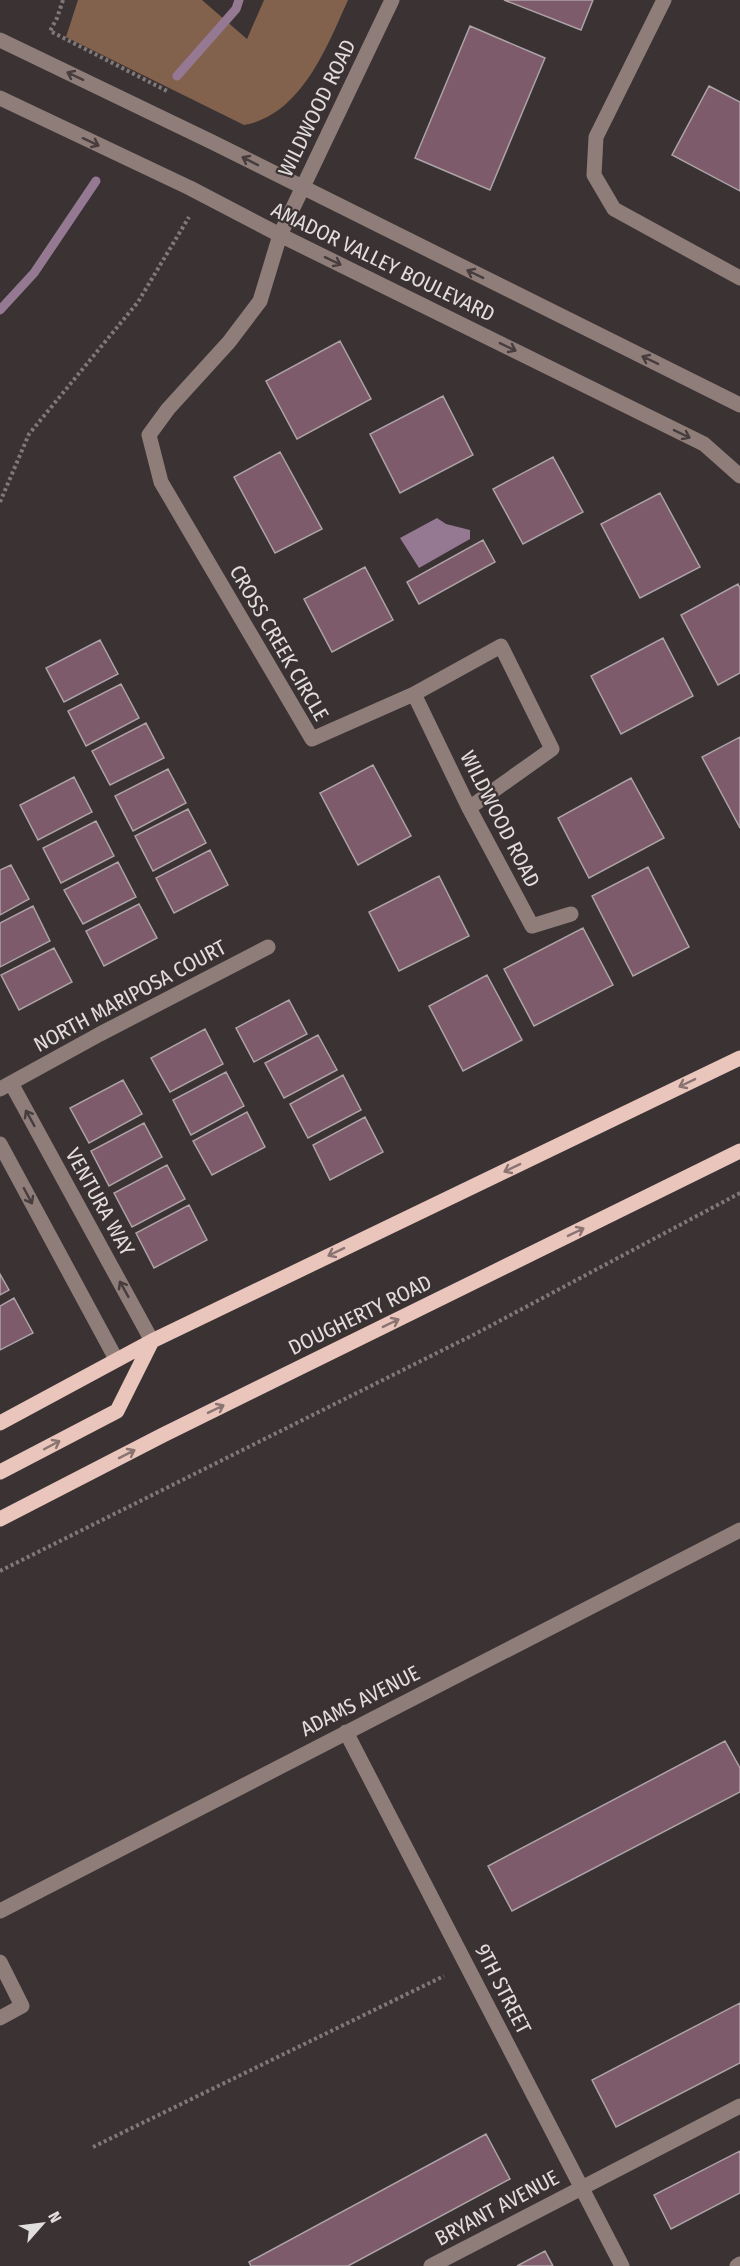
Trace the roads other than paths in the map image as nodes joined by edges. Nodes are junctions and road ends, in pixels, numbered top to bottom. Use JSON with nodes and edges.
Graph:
{"nodes":[{"id":1,"x":392,"y":0,"type":"edge"},
{"id":2,"x":664,"y":0,"type":"edge"},
{"id":3,"x":0,"y":40,"type":"edge"},
{"id":4,"x":0,"y":98,"type":"edge"},
{"id":5,"x":302,"y":188,"type":"junction"},
{"id":6,"x":280,"y":235,"type":"junction"},
{"id":7,"x":740,"y":278,"type":"edge"},
{"id":8,"x":740,"y":405,"type":"edge"},
{"id":9,"x":740,"y":476,"type":"edge"},
{"id":10,"x":414,"y":694,"type":"junction"},
{"id":11,"x":469,"y":808,"type":"junction"},
{"id":12,"x":571,"y":914,"type":"dead end"},
{"id":13,"x":268,"y":947,"type":"dead end"},
{"id":14,"x":740,"y":1058,"type":"edge"},
{"id":15,"x":6,"y":1086,"type":"edge"},
{"id":16,"x":0,"y":1144,"type":"edge"},
{"id":17,"x":740,"y":1151,"type":"edge"},
{"id":18,"x":152,"y":1341,"type":"junction"},
{"id":19,"x":116,"y":1359,"type":"junction"},
{"id":20,"x":0,"y":1423,"type":"edge"},
{"id":21,"x":0,"y":1472,"type":"edge"},
{"id":22,"x":0,"y":1519,"type":"edge"},
{"id":23,"x":740,"y":1530,"type":"edge"},
{"id":24,"x":346,"y":1732,"type":"junction"},
{"id":25,"x":0,"y":1911,"type":"edge"},
{"id":26,"x":0,"y":1962,"type":"edge"},
{"id":27,"x":0,"y":2018,"type":"edge"},
{"id":28,"x":740,"y":2106,"type":"edge"},
{"id":29,"x":581,"y":2188,"type":"junction"},
{"id":30,"x":431,"y":2266,"type":"edge"},
{"id":31,"x":622,"y":2266,"type":"edge"}],
"edges":[{"from":1,"to":5,"type":"street","name":"WILDWOOD ROAD"},
{"from":2,"to":7,"type":"street"},
{"from":5,"to":3,"type":"street","name":"AMADOR VALLEY BOULEVARD","one_way":true},
{"from":4,"to":6,"type":"street","name":"AMADOR VALLEY BOULEVARD","one_way":true},
{"from":5,"to":6,"type":"street","name":"WILDWOOD ROAD"},
{"from":8,"to":5,"type":"street","name":"AMADOR VALLEY BOULEVARD","one_way":true},
{"from":6,"to":9,"type":"street","name":"AMADOR VALLEY BOULEVARD","one_way":true},
{"from":6,"to":10,"type":"street","name":"CROSS CREEK CIRCLE"},
{"from":10,"to":11,"type":"street","name":"WILDWOOD ROAD"},
{"from":10,"to":11,"type":"street","name":"CROSS CREEK CIRCLE"},
{"from":11,"to":12,"type":"street","name":"WILDWOOD ROAD"},
{"from":13,"to":15,"type":"street","name":"NORTH MARIPOSA COURT"},
{"from":14,"to":18,"type":"main road","one_way":true},
{"from":18,"to":15,"type":"street","name":"VENTURA WAY","one_way":true},
{"from":16,"to":19,"type":"street","one_way":true},
{"from":22,"to":17,"type":"main road","name":"DOUGHERTY ROAD","one_way":true},
{"from":18,"to":19,"type":"main road"},
{"from":21,"to":18,"type":"main road","one_way":true},
{"from":19,"to":20,"type":"main road"},
{"from":23,"to":24,"type":"street","name":"ADAMS AVENUE"},
{"from":24,"to":25,"type":"street","name":"ADAMS AVENUE"},
{"from":24,"to":29,"type":"street","name":"9TH STREET"},
{"from":26,"to":27,"type":"street"},
{"from":28,"to":29,"type":"street","name":"BRYANT AVENUE"},
{"from":29,"to":30,"type":"street","name":"BRYANT AVENUE"},
{"from":29,"to":31,"type":"street","name":"9TH STREET"}]}
